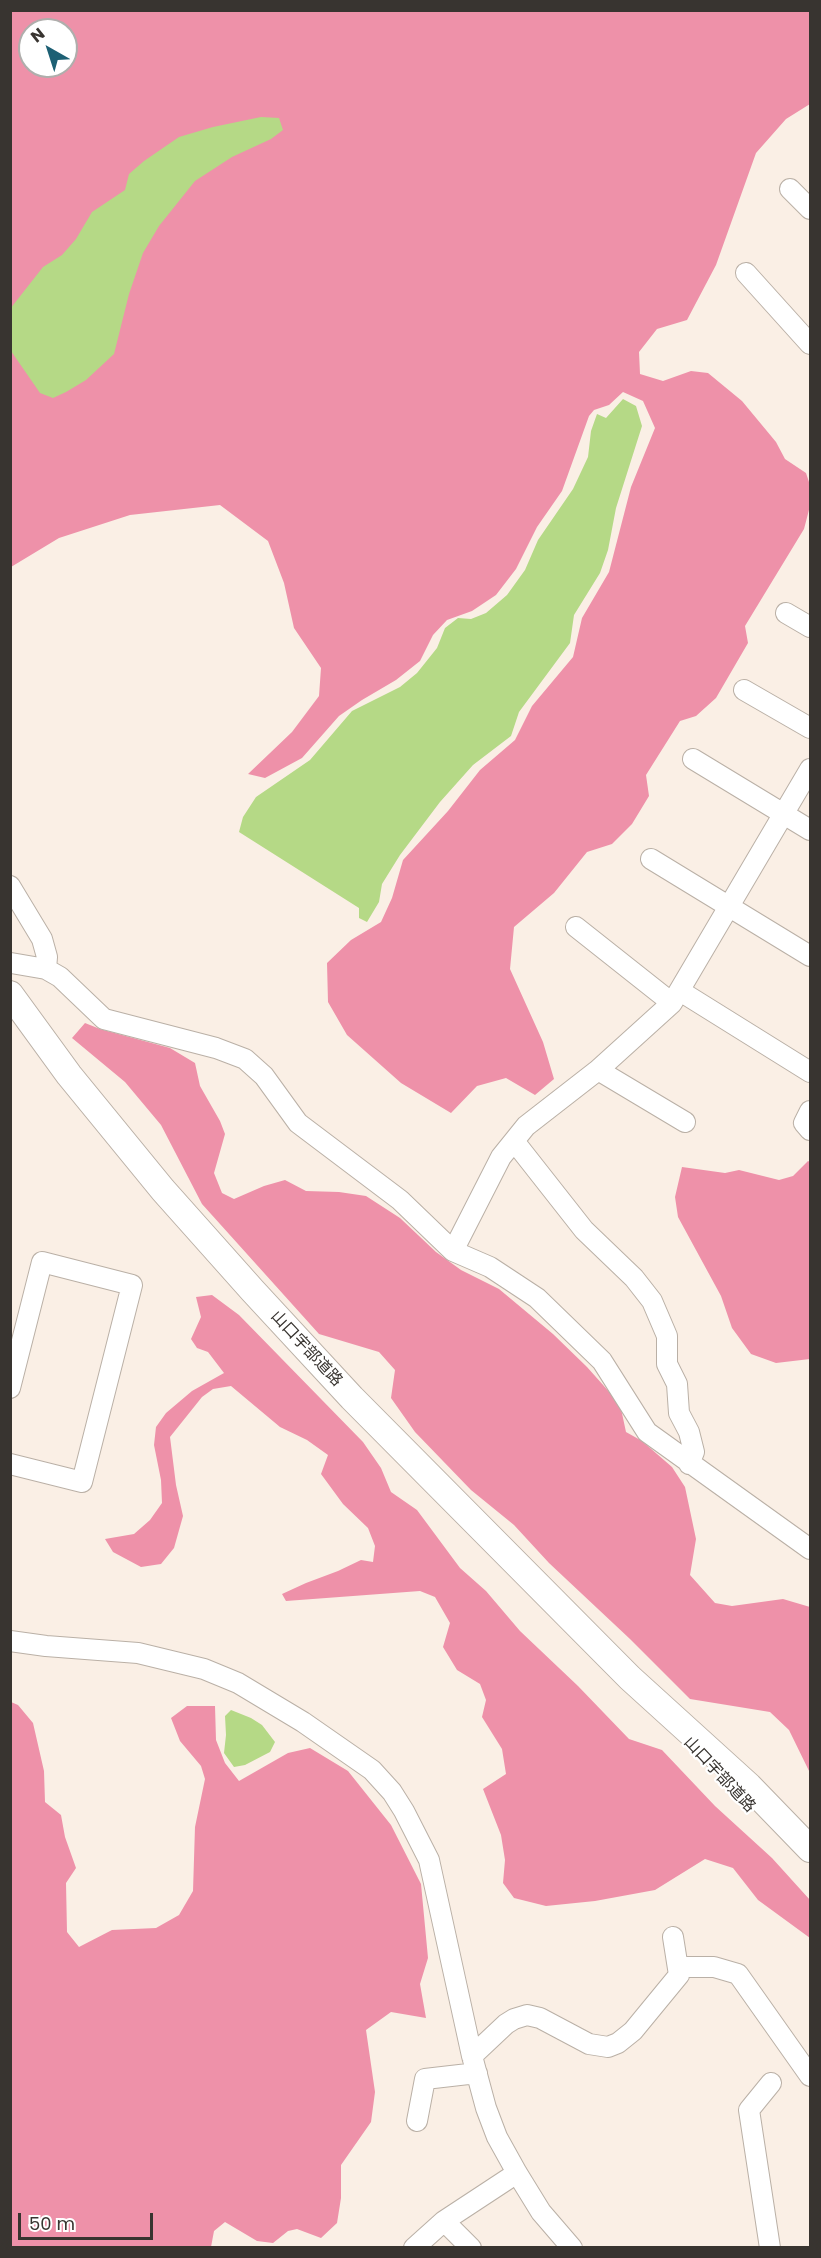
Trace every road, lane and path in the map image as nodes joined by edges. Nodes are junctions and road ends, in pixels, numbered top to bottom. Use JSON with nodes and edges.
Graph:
{"nodes":[{"id":1,"x":790,"y":189,"type":"dead end"},
{"id":2,"x":810,"y":209,"type":"edge"},
{"id":3,"x":746,"y":273,"type":"dead end"},
{"id":4,"x":810,"y":344,"type":"edge"},
{"id":5,"x":786,"y":613,"type":"dead end"},
{"id":6,"x":810,"y":627,"type":"edge"},
{"id":7,"x":744,"y":690,"type":"dead end"},
{"id":8,"x":810,"y":728,"type":"edge"},
{"id":9,"x":693,"y":759,"type":"dead end"},
{"id":10,"x":810,"y":769,"type":"edge"},
{"id":11,"x":783,"y":814,"type":"junction"},
{"id":12,"x":810,"y":830,"type":"edge"},
{"id":13,"x":651,"y":859,"type":"dead end"},
{"id":14,"x":10,"y":886,"type":"edge"},
{"id":15,"x":729,"y":905,"type":"junction"},
{"id":16,"x":576,"y":927,"type":"dead end"},
{"id":17,"x":810,"y":956,"type":"edge"},
{"id":18,"x":11,"y":963,"type":"edge"},
{"id":19,"x":46,"y":969,"type":"junction"},
{"id":20,"x":10,"y":994,"type":"edge"},
{"id":21,"x":676,"y":997,"type":"junction"},
{"id":22,"x":598,"y":1070,"type":"junction"},
{"id":23,"x":810,"y":1072,"type":"edge"},
{"id":24,"x":810,"y":1111,"type":"edge"},
{"id":25,"x":685,"y":1122,"type":"dead end"},
{"id":26,"x":810,"y":1130,"type":"edge"},
{"id":27,"x":514,"y":1142,"type":"junction"},
{"id":28,"x":453,"y":1251,"type":"junction"},
{"id":29,"x":10,"y":1388,"type":"edge"},
{"id":30,"x":10,"y":1464,"type":"edge"},
{"id":31,"x":690,"y":1464,"type":"junction"},
{"id":32,"x":810,"y":1549,"type":"edge"},
{"id":33,"x":10,"y":1641,"type":"edge"},
{"id":34,"x":630,"y":1678,"type":"junction"},
{"id":35,"x":810,"y":1849,"type":"edge"},
{"id":36,"x":810,"y":1870,"type":"edge"},
{"id":37,"x":673,"y":1937,"type":"dead end"},
{"id":38,"x":678,"y":1967,"type":"junction"},
{"id":39,"x":474,"y":2064,"type":"junction"},
{"id":40,"x":810,"y":2076,"type":"edge"},
{"id":41,"x":771,"y":2083,"type":"dead end"},
{"id":42,"x":417,"y":2121,"type":"dead end"},
{"id":43,"x":517,"y":2173,"type":"junction"},
{"id":44,"x":444,"y":2220,"type":"junction"},
{"id":45,"x":414,"y":2247,"type":"edge"},
{"id":46,"x":471,"y":2247,"type":"edge"},
{"id":47,"x":572,"y":2247,"type":"edge"},
{"id":48,"x":770,"y":2247,"type":"edge"}],
"edges":[{"from":1,"to":2,"type":"street"},
{"from":3,"to":4,"type":"street"},
{"from":5,"to":6,"type":"street"},
{"from":7,"to":8,"type":"street"},
{"from":9,"to":11,"type":"street"},
{"from":10,"to":11,"type":"street"},
{"from":11,"to":12,"type":"street"},
{"from":11,"to":15,"type":"street"},
{"from":13,"to":15,"type":"street"},
{"from":14,"to":19,"type":"street"},
{"from":15,"to":17,"type":"street"},
{"from":15,"to":21,"type":"street"},
{"from":16,"to":21,"type":"street"},
{"from":18,"to":19,"type":"street"},
{"from":19,"to":28,"type":"street"},
{"from":20,"to":34,"type":"main road","name":"山口宇部道路"},
{"from":21,"to":22,"type":"street"},
{"from":21,"to":23,"type":"street"},
{"from":22,"to":25,"type":"street"},
{"from":22,"to":27,"type":"street"},
{"from":24,"to":26,"type":"street"},
{"from":27,"to":28,"type":"street"},
{"from":27,"to":31,"type":"street"},
{"from":28,"to":31,"type":"street"},
{"from":29,"to":30,"type":"street"},
{"from":31,"to":32,"type":"street"},
{"from":33,"to":39,"type":"street"},
{"from":34,"to":35,"type":"main road","name":"山口宇部道路"},
{"from":34,"to":36,"type":"main road","name":"山口宇部道路"},
{"from":37,"to":38,"type":"street"},
{"from":38,"to":39,"type":"street"},
{"from":38,"to":40,"type":"street"},
{"from":39,"to":42,"type":"street"},
{"from":39,"to":43,"type":"street"},
{"from":41,"to":48,"type":"street"},
{"from":43,"to":44,"type":"street"},
{"from":43,"to":47,"type":"street"},
{"from":44,"to":45,"type":"street"},
{"from":44,"to":46,"type":"street"}]}
